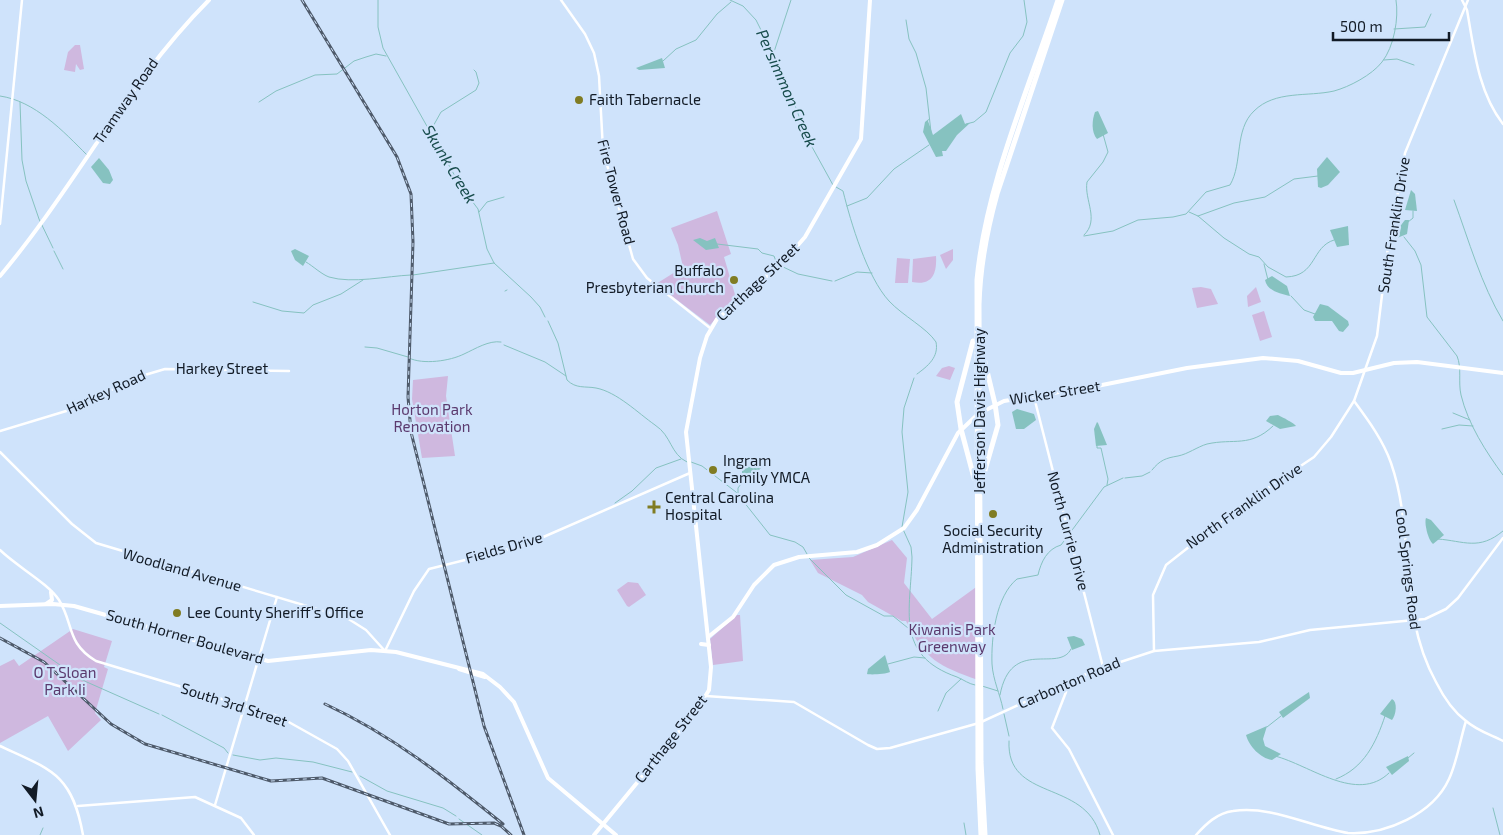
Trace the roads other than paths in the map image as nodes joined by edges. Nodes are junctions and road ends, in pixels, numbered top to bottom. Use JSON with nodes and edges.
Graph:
{"nodes":[{"id":1,"x":22,"y":0,"type":"edge"},
{"id":2,"x":208,"y":0,"type":"edge"},
{"id":3,"x":561,"y":0,"type":"edge"},
{"id":4,"x":870,"y":0,"type":"edge"},
{"id":5,"x":1058,"y":0,"type":"edge"},
{"id":6,"x":1062,"y":0,"type":"edge"},
{"id":7,"x":1462,"y":0,"type":"edge"},
{"id":8,"x":1468,"y":0,"type":"edge"},
{"id":9,"x":1466,"y":7,"type":"junction"},
{"id":10,"x":1503,"y":124,"type":"edge"},
{"id":11,"x":0,"y":224,"type":"edge"},
{"id":12,"x":0,"y":276,"type":"edge"},
{"id":13,"x":976,"y":311,"type":"junction"},
{"id":14,"x":980,"y":326,"type":"junction"},
{"id":15,"x":710,"y":328,"type":"junction"},
{"id":16,"x":1366,"y":370,"type":"junction"},
{"id":17,"x":155,"y":371,"type":"joint"},
{"id":18,"x":289,"y":371,"type":"dead end"},
{"id":19,"x":1503,"y":373,"type":"edge"},
{"id":20,"x":1034,"y":395,"type":"junction"},
{"id":21,"x":1354,"y":401,"type":"junction"},
{"id":22,"x":995,"y":404,"type":"junction"},
{"id":23,"x":978,"y":408,"type":"junction"},
{"id":24,"x":960,"y":429,"type":"junction"},
{"id":25,"x":0,"y":432,"type":"edge"},
{"id":26,"x":0,"y":452,"type":"edge"},
{"id":27,"x":690,"y":473,"type":"junction"},
{"id":28,"x":978,"y":500,"type":"junction"},
{"id":29,"x":1503,"y":538,"type":"edge"},
{"id":30,"x":0,"y":550,"type":"edge"},
{"id":31,"x":50,"y":591,"type":"junction"},
{"id":32,"x":276,"y":597,"type":"junction"},
{"id":33,"x":46,"y":604,"type":"junction"},
{"id":34,"x":62,"y":604,"type":"junction"},
{"id":35,"x":0,"y":606,"type":"edge"},
{"id":36,"x":1413,"y":621,"type":"junction"},
{"id":37,"x":708,"y":637,"type":"junction"},
{"id":38,"x":700,"y":644,"type":"dead end"},
{"id":39,"x":709,"y":645,"type":"junction"},
{"id":40,"x":385,"y":651,"type":"junction"},
{"id":41,"x":1154,"y":652,"type":"junction"},
{"id":42,"x":258,"y":659,"type":"junction"},
{"id":43,"x":1103,"y":666,"type":"junction"},
{"id":44,"x":1068,"y":682,"type":"junction"},
{"id":45,"x":706,"y":696,"type":"junction"},
{"id":46,"x":244,"y":706,"type":"junction"},
{"id":47,"x":1466,"y":721,"type":"junction"},
{"id":48,"x":980,"y":728,"type":"junction"},
{"id":49,"x":1503,"y":741,"type":"edge"},
{"id":50,"x":0,"y":746,"type":"edge"},
{"id":51,"x":215,"y":805,"type":"junction"},
{"id":52,"x":78,"y":806,"type":"junction"},
{"id":53,"x":603,"y":824,"type":"junction"},
{"id":54,"x":84,"y":835,"type":"edge"},
{"id":55,"x":254,"y":835,"type":"edge"},
{"id":56,"x":390,"y":835,"type":"edge"},
{"id":57,"x":594,"y":835,"type":"edge"},
{"id":58,"x":616,"y":835,"type":"edge"},
{"id":59,"x":983,"y":835,"type":"edge"},
{"id":60,"x":1113,"y":835,"type":"edge"},
{"id":61,"x":1196,"y":835,"type":"edge"}],
"edges":[{"from":1,"to":11,"type":"street"},
{"from":2,"to":12,"type":"main road","name":"Tramway Road"},
{"from":3,"to":15,"type":"street","name":"Fire Tower Road"},
{"from":4,"to":15,"type":"main road","name":"Carthage Street"},
{"from":5,"to":13,"type":"highway","name":"Jefferson Davis Highway"},
{"from":6,"to":14,"type":"highway","name":"Jefferson Davis Highway"},
{"from":7,"to":9,"type":"street"},
{"from":8,"to":9,"type":"street","name":"South Franklin Drive"},
{"from":9,"to":10,"type":"street"},
{"from":9,"to":16,"type":"street","name":"South Franklin Drive"},
{"from":13,"to":23,"type":"highway","name":"Jefferson Davis Highway"},
{"from":13,"to":24,"type":"highway"},
{"from":14,"to":22,"type":"highway"},
{"from":14,"to":23,"type":"highway","name":"Jefferson Davis Highway"},
{"from":15,"to":27,"type":"main road","name":"Carthage Street"},
{"from":16,"to":19,"type":"main road","name":"Wicker Street"},
{"from":16,"to":20,"type":"main road","name":"Wicker Street"},
{"from":16,"to":21,"type":"street","name":"North Franklin Drive"},
{"from":17,"to":18,"type":"street","name":"Harkey Street"},
{"from":17,"to":25,"type":"street","name":"Harkey Road"},
{"from":20,"to":22,"type":"main road","name":"Wicker Street"},
{"from":20,"to":43,"type":"street","name":"North Currie Drive"},
{"from":21,"to":36,"type":"street","name":"Cool Springs Road"},
{"from":21,"to":41,"type":"street","name":"North Franklin Drive"},
{"from":22,"to":24,"type":"main road","name":"Wicker Street"},
{"from":22,"to":28,"type":"highway"},
{"from":23,"to":28,"type":"highway","name":"Jefferson Davis Highway"},
{"from":24,"to":28,"type":"highway"},
{"from":24,"to":37,"type":"main road","name":"Wicker Street"},
{"from":26,"to":32,"type":"street","name":"Woodland Avenue"},
{"from":27,"to":37,"type":"main road","name":"Carthage Street"},
{"from":27,"to":40,"type":"street","name":"Fields Drive"},
{"from":28,"to":48,"type":"highway","name":"Jefferson Davis Highway"},
{"from":29,"to":36,"type":"street","name":"Carbonton Road"},
{"from":30,"to":31,"type":"street"},
{"from":31,"to":33,"type":"main road"},
{"from":31,"to":34,"type":"street"},
{"from":32,"to":40,"type":"street","name":"Woodland Avenue"},
{"from":32,"to":42,"type":"street"},
{"from":33,"to":34,"type":"main road","name":"South Horner Boulevard"},
{"from":33,"to":35,"type":"main road","name":"South Horner Boulevard"},
{"from":34,"to":42,"type":"main road","name":"South Horner Boulevard"},
{"from":34,"to":46,"type":"street","name":"South 3rd Street"},
{"from":36,"to":41,"type":"street","name":"Carbonton Road"},
{"from":36,"to":47,"type":"street","name":"Cool Springs Road"},
{"from":37,"to":39,"type":"main road","name":"Carthage Street"},
{"from":38,"to":39,"type":"main road"},
{"from":39,"to":45,"type":"main road","name":"Carthage Street"},
{"from":40,"to":42,"type":"main road","name":"South Horner Boulevard"},
{"from":40,"to":53,"type":"main road","name":"South Horner Boulevard"},
{"from":41,"to":43,"type":"street","name":"Carbonton Road"},
{"from":42,"to":46,"type":"street"},
{"from":43,"to":44,"type":"street","name":"Carbonton Road"},
{"from":44,"to":45,"type":"street","name":"Carbonton Road"},
{"from":44,"to":60,"type":"street"},
{"from":45,"to":53,"type":"main road","name":"Carthage Street"},
{"from":46,"to":51,"type":"street"},
{"from":46,"to":56,"type":"street","name":"South 3rd Street"},
{"from":47,"to":49,"type":"street","name":"Cool Springs Road"},
{"from":47,"to":61,"type":"street"},
{"from":48,"to":59,"type":"highway","name":"Jefferson Davis Highway"},
{"from":48,"to":59,"type":"highway","name":"Jefferson Davis Highway"},
{"from":50,"to":52,"type":"street"},
{"from":51,"to":52,"type":"street"},
{"from":51,"to":55,"type":"street"},
{"from":52,"to":54,"type":"street"},
{"from":53,"to":57,"type":"main road","name":"Carthage Street"},
{"from":53,"to":58,"type":"main road","name":"South Horner Boulevard"}]}
